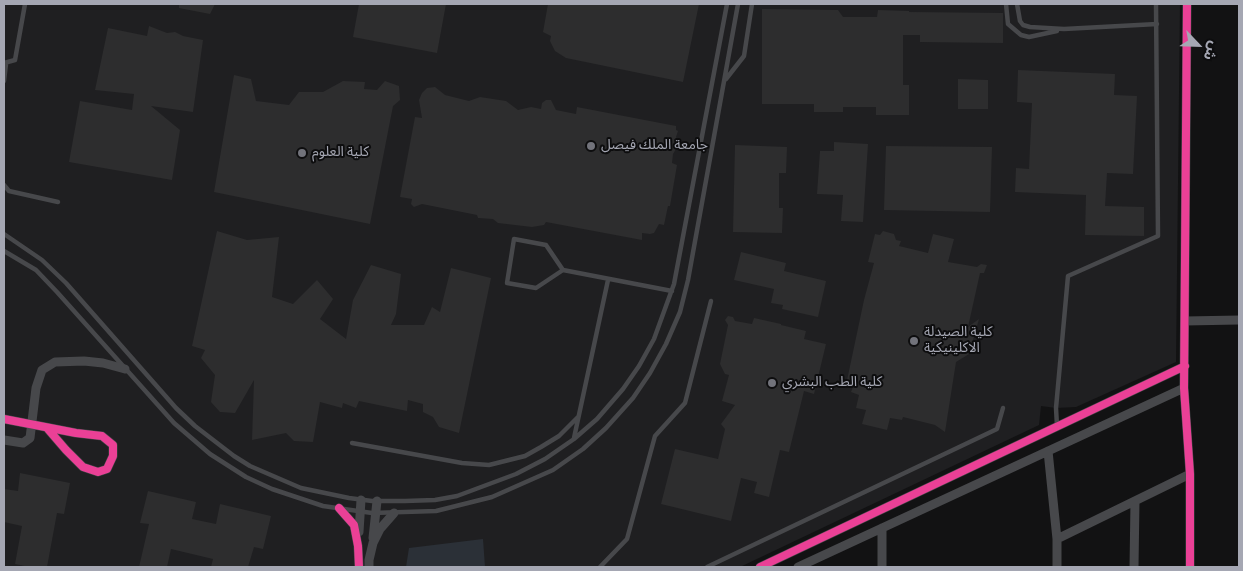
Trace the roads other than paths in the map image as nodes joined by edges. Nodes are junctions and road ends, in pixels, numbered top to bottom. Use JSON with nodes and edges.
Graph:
{"nodes":[{"id":1,"x":25,"y":4,"type":"edge"},
{"id":2,"x":727,"y":4,"type":"edge"},
{"id":3,"x":738,"y":4,"type":"edge"},
{"id":4,"x":752,"y":4,"type":"edge"},
{"id":5,"x":1006,"y":4,"type":"edge"},
{"id":6,"x":1016,"y":4,"type":"edge"},
{"id":7,"x":1156,"y":4,"type":"edge"},
{"id":8,"x":1187,"y":4,"type":"edge"},
{"id":9,"x":1157,"y":24,"type":"junction"},
{"id":10,"x":1064,"y":29,"type":"junction"},
{"id":11,"x":5,"y":63,"type":"edge"},
{"id":12,"x":725,"y":80,"type":"junction"},
{"id":13,"x":4,"y":81,"type":"edge"},
{"id":14,"x":4,"y":186,"type":"edge"},
{"id":15,"x":58,"y":202,"type":"dead end"},
{"id":16,"x":4,"y":234,"type":"edge"},
{"id":17,"x":4,"y":250,"type":"edge"},
{"id":18,"x":563,"y":270,"type":"junction"},
{"id":19,"x":608,"y":280,"type":"junction"},
{"id":20,"x":672,"y":291,"type":"junction"},
{"id":21,"x":711,"y":301,"type":"dead end"},
{"id":22,"x":1239,"y":320,"type":"edge"},
{"id":23,"x":1185,"y":321,"type":"junction"},
{"id":24,"x":1185,"y":366,"type":"junction"},
{"id":25,"x":125,"y":369,"type":"junction"},
{"id":26,"x":1184,"y":388,"type":"junction"},
{"id":27,"x":1002,"y":408,"type":"dead end"},
{"id":28,"x":578,"y":417,"type":"junction"},
{"id":29,"x":4,"y":419,"type":"edge"},
{"id":30,"x":32,"y":425,"type":"junction"},
{"id":31,"x":1057,"y":426,"type":"junction"},
{"id":32,"x":47,"y":428,"type":"junction"},
{"id":33,"x":574,"y":439,"type":"junction"},
{"id":34,"x":4,"y":440,"type":"edge"},
{"id":35,"x":352,"y":442,"type":"dead end"},
{"id":36,"x":1048,"y":451,"type":"junction"},
{"id":37,"x":1190,"y":474,"type":"junction"},
{"id":38,"x":361,"y":500,"type":"junction"},
{"id":39,"x":377,"y":501,"type":"junction"},
{"id":40,"x":1135,"y":501,"type":"junction"},
{"id":41,"x":339,"y":508,"type":"junction"},
{"id":42,"x":360,"y":511,"type":"junction"},
{"id":43,"x":394,"y":512,"type":"junction"},
{"id":44,"x":375,"y":513,"type":"junction"},
{"id":45,"x":882,"y":528,"type":"junction"},
{"id":46,"x":1056,"y":539,"type":"junction"},
{"id":47,"x":373,"y":543,"type":"junction"},
{"id":48,"x":358,"y":544,"type":"junction"},
{"id":49,"x":359,"y":567,"type":"edge"},
{"id":50,"x":369,"y":567,"type":"edge"},
{"id":51,"x":600,"y":567,"type":"edge"},
{"id":52,"x":707,"y":567,"type":"edge"},
{"id":53,"x":760,"y":567,"type":"edge"},
{"id":54,"x":798,"y":567,"type":"edge"},
{"id":55,"x":882,"y":567,"type":"edge"},
{"id":56,"x":1057,"y":567,"type":"edge"},
{"id":57,"x":1134,"y":567,"type":"edge"},
{"id":58,"x":1190,"y":567,"type":"edge"}],
"edges":[{"from":1,"to":11,"type":"lane"},
{"from":2,"to":20,"type":"lane"},
{"from":3,"to":12,"type":"lane"},
{"from":4,"to":12,"type":"lane"},
{"from":5,"to":10,"type":"lane"},
{"from":6,"to":10,"type":"lane"},
{"from":7,"to":9,"type":"lane"},
{"from":8,"to":23,"type":"street"},
{"from":9,"to":10,"type":"lane"},
{"from":9,"to":31,"type":"lane"},
{"from":11,"to":13,"type":"lane"},
{"from":12,"to":43,"type":"lane"},
{"from":14,"to":15,"type":"lane"},
{"from":16,"to":38,"type":"lane"},
{"from":17,"to":25,"type":"lane"},
{"from":18,"to":18,"type":"lane"},
{"from":18,"to":19,"type":"lane"},
{"from":19,"to":20,"type":"lane"},
{"from":19,"to":28,"type":"lane"},
{"from":20,"to":33,"type":"lane"},
{"from":21,"to":51,"type":"lane"},
{"from":22,"to":23,"type":"street"},
{"from":23,"to":24,"type":"street"},
{"from":24,"to":26,"type":"street"},
{"from":24,"to":31,"type":"street"},
{"from":25,"to":30,"type":"street"},
{"from":25,"to":41,"type":"lane"},
{"from":26,"to":36,"type":"street"},
{"from":26,"to":37,"type":"street"},
{"from":27,"to":52,"type":"lane"},
{"from":28,"to":33,"type":"lane"},
{"from":28,"to":35,"type":"lane"},
{"from":29,"to":30,"type":"street"},
{"from":30,"to":32,"type":"street"},
{"from":30,"to":34,"type":"street"},
{"from":31,"to":53,"type":"street"},
{"from":32,"to":32,"type":"street"},
{"from":33,"to":39,"type":"lane"},
{"from":36,"to":45,"type":"street"},
{"from":36,"to":46,"type":"street"},
{"from":37,"to":40,"type":"street"},
{"from":37,"to":58,"type":"street"},
{"from":38,"to":39,"type":"lane"},
{"from":38,"to":42,"type":"street"},
{"from":39,"to":44,"type":"street"},
{"from":40,"to":46,"type":"street"},
{"from":40,"to":57,"type":"street"},
{"from":41,"to":42,"type":"lane"},
{"from":41,"to":48,"type":"street"},
{"from":42,"to":44,"type":"lane"},
{"from":42,"to":48,"type":"street"},
{"from":43,"to":44,"type":"lane"},
{"from":43,"to":47,"type":"street"},
{"from":44,"to":47,"type":"street"},
{"from":45,"to":54,"type":"street"},
{"from":45,"to":55,"type":"street"},
{"from":46,"to":56,"type":"street"},
{"from":47,"to":50,"type":"street"},
{"from":48,"to":49,"type":"street"}]}
